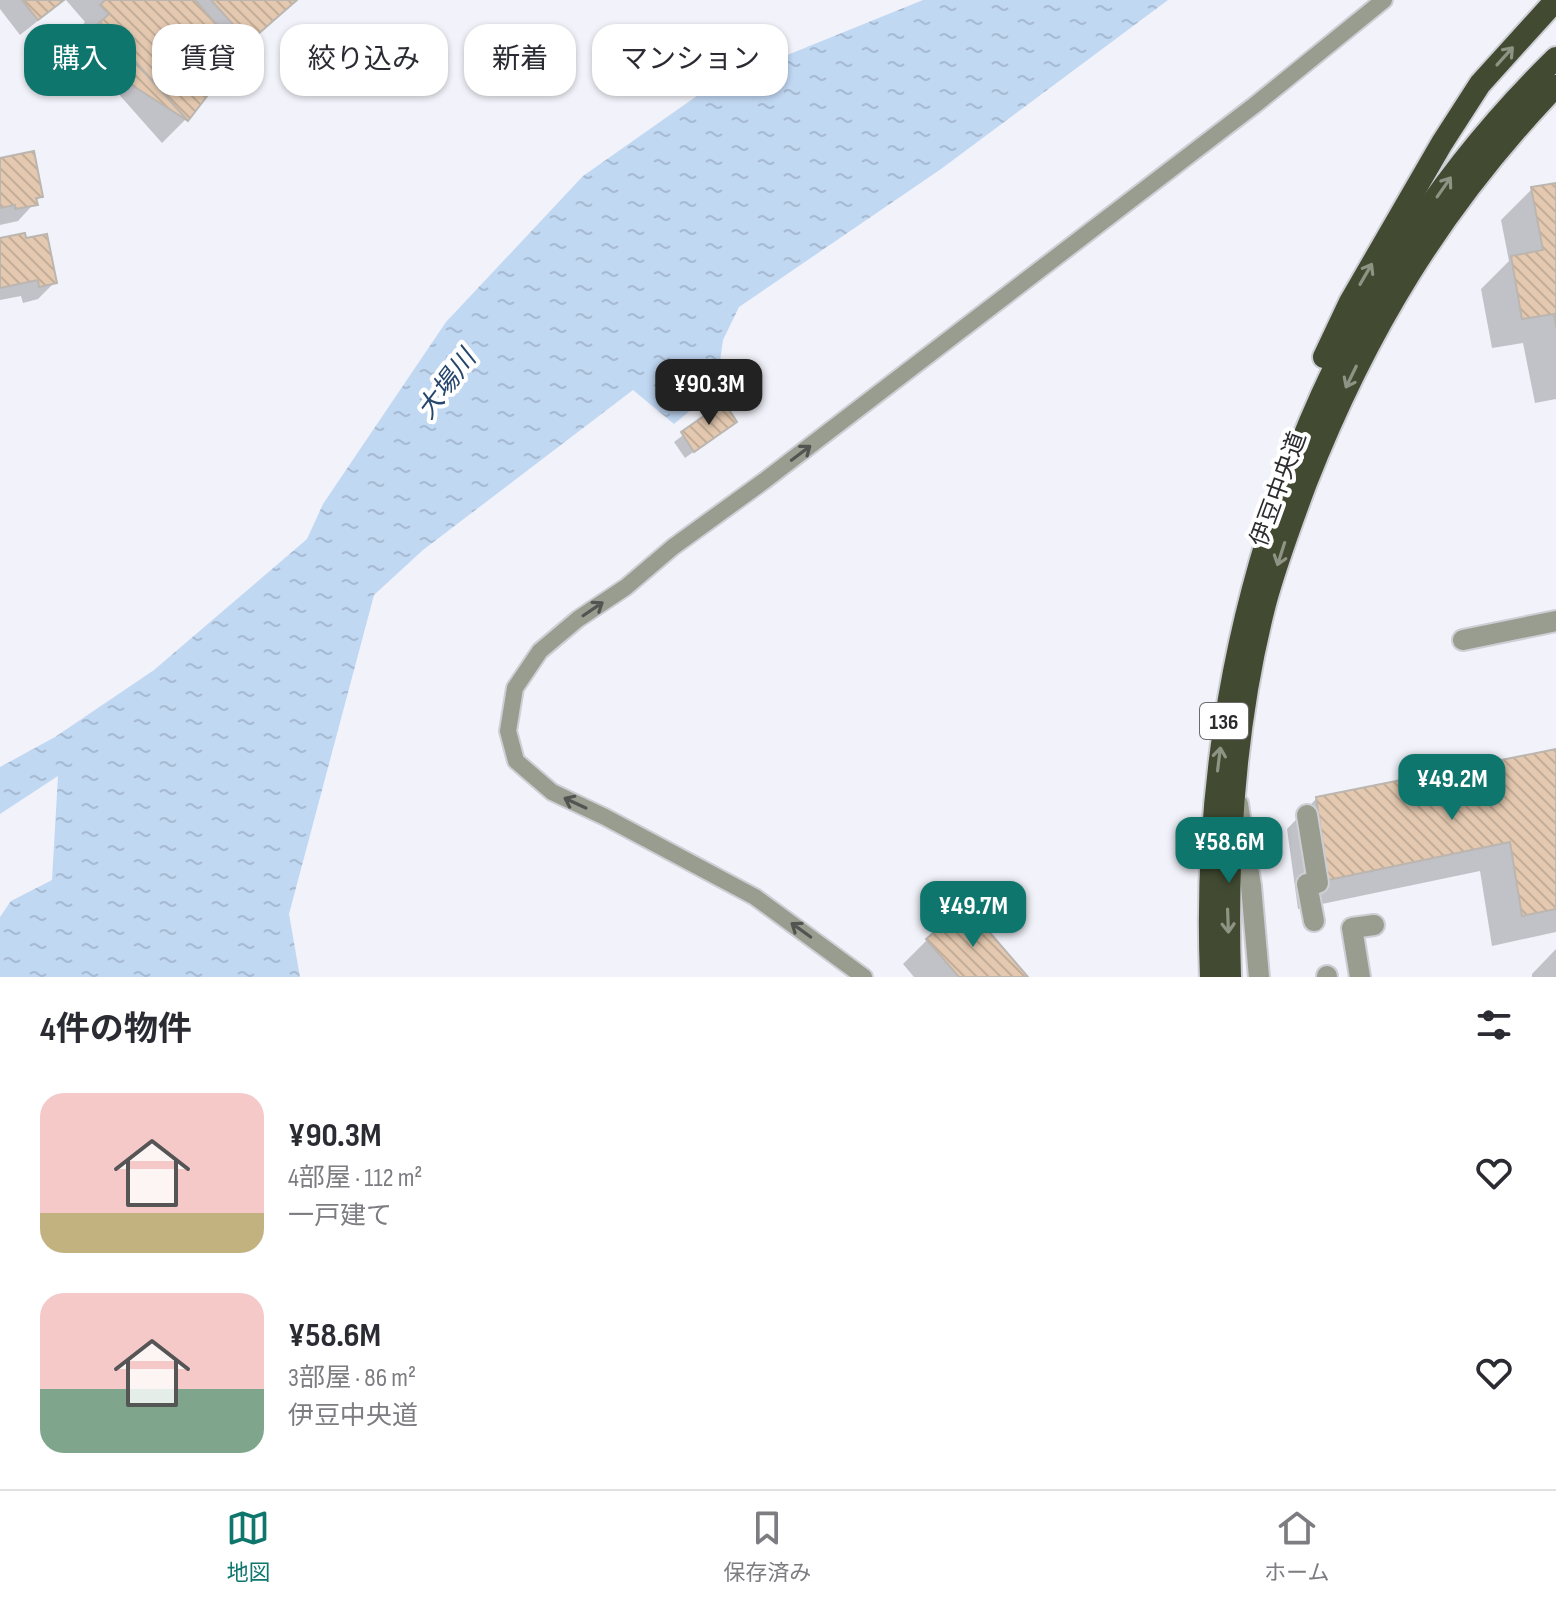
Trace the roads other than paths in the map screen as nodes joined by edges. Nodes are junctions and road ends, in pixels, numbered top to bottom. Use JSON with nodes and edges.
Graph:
{"nodes":[{"id":1,"x":1384,"y":0,"type":"edge"},
{"id":2,"x":1556,"y":0,"type":"edge"},
{"id":3,"x":1556,"y":58,"type":"edge"},
{"id":4,"x":1556,"y":86,"type":"edge"},
{"id":5,"x":1298,"y":450,"type":"junction"},
{"id":6,"x":1556,"y":621,"type":"edge"},
{"id":7,"x":1463,"y":640,"type":"dead end"},
{"id":8,"x":1236,"y":788,"type":"junction"},
{"id":9,"x":1307,"y":815,"type":"dead end"},
{"id":10,"x":1314,"y":921,"type":"dead end"},
{"id":11,"x":1374,"y":925,"type":"dead end"},
{"id":12,"x":864,"y":977,"type":"edge"},
{"id":13,"x":1211,"y":977,"type":"edge"},
{"id":14,"x":1230,"y":977,"type":"edge"},
{"id":15,"x":1259,"y":977,"type":"edge"},
{"id":16,"x":1360,"y":977,"type":"edge"}],
"edges":[{"from":12,"to":1,"type":"lane","one_way":true},
{"from":5,"to":2,"type":"highway","one_way":true},
{"from":5,"to":3,"type":"highway","name":"伊豆中央道","number":"136","one_way":true},
{"from":4,"to":8,"type":"highway","name":"伊豆中央道","number":"136","one_way":true},
{"from":13,"to":5,"type":"highway","name":"伊豆中央道","number":"136","one_way":true},
{"from":6,"to":7,"type":"street"},
{"from":8,"to":14,"type":"highway","name":"伊豆中央道","number":"136","one_way":true},
{"from":8,"to":15,"type":"street"},
{"from":9,"to":10,"type":"street"},
{"from":11,"to":16,"type":"street"}]}
